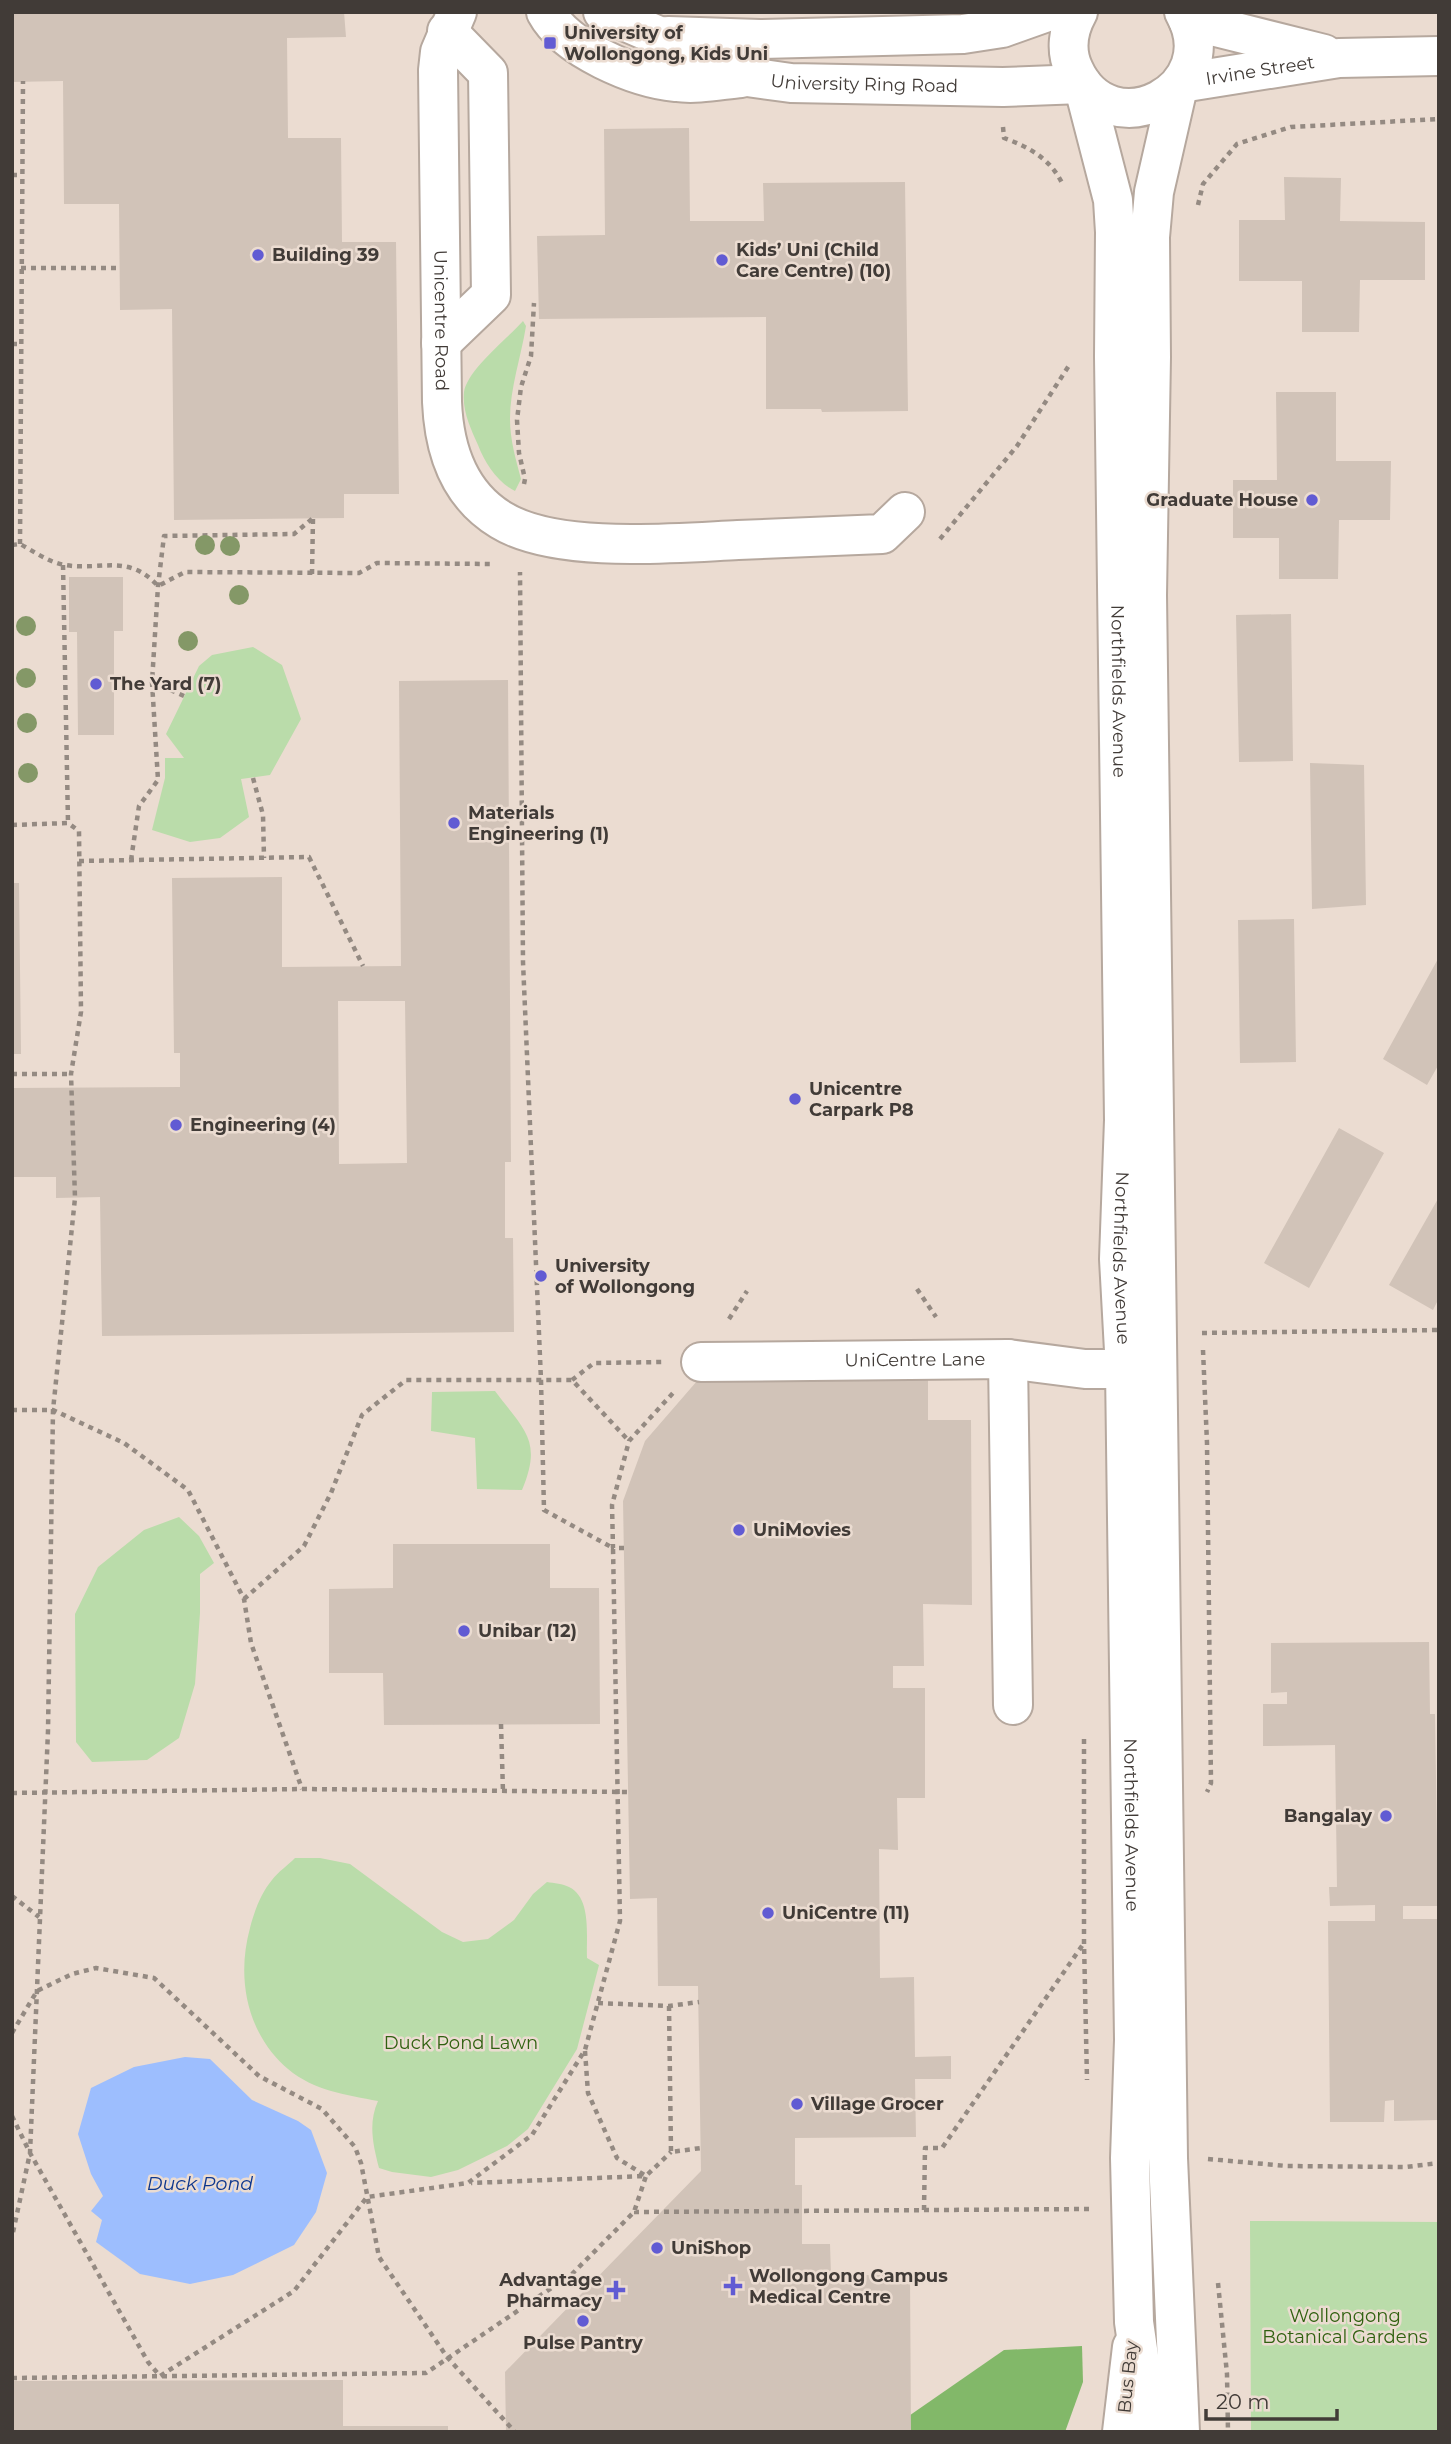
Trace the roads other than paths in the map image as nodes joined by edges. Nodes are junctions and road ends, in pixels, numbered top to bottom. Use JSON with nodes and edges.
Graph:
{"nodes":[{"id":1,"x":546,"y":12,"type":"edge"},
{"id":2,"x":603,"y":12,"type":"edge"},
{"id":3,"x":1047,"y":12,"type":"edge"},
{"id":4,"x":1078,"y":12,"type":"edge"},
{"id":5,"x":1186,"y":16,"type":"edge"},
{"id":6,"x":452,"y":22,"type":"edge"},
{"id":7,"x":659,"y":36,"type":"junction"},
{"id":8,"x":1439,"y":56,"type":"edge"},
{"id":9,"x":1339,"y":58,"type":"junction"},
{"id":10,"x":747,"y":77,"type":"junction"},
{"id":11,"x":1180,"y":85,"type":"junction"},
{"id":12,"x":1083,"y":86,"type":"junction"},
{"id":13,"x":441,"y":343,"type":"junction"},
{"id":14,"x":905,"y":512,"type":"dead end"},
{"id":15,"x":1008,"y":1359,"type":"junction"},
{"id":16,"x":701,"y":1362,"type":"road end"},
{"id":17,"x":1125,"y":1369,"type":"junction"},
{"id":18,"x":1013,"y":1705,"type":"dead end"},
{"id":19,"x":1134,"y":2322,"type":"junction"},
{"id":20,"x":1122,"y":2432,"type":"edge"},
{"id":21,"x":1150,"y":2432,"type":"edge"},
{"id":22,"x":1180,"y":2432,"type":"edge"}],
"edges":[{"from":1,"to":10,"type":"main road"},
{"from":2,"to":7,"type":"main road","name":"University Ring Road"},
{"from":3,"to":7,"type":"main road","name":"University Ring Road"},
{"from":4,"to":12,"type":"main road","name":"Northfields Avenue"},
{"from":5,"to":9,"type":"main road","name":"Irvine Street"},
{"from":5,"to":11,"type":"main road","name":"Northfields Avenue"},
{"from":6,"to":13,"type":"main road","name":"Unicentre Road"},
{"from":6,"to":13,"type":"main road"},
{"from":7,"to":10,"type":"main road","name":"University Ring Road"},
{"from":8,"to":9,"type":"main road","name":"Irvine Street"},
{"from":9,"to":11,"type":"main road","name":"Irvine Street"},
{"from":10,"to":12,"type":"main road","name":"University Ring Road"},
{"from":11,"to":12,"type":"main road"},
{"from":11,"to":22,"type":"main road","name":"Northfields Avenue"},
{"from":12,"to":17,"type":"main road","name":"Northfields Avenue"},
{"from":13,"to":14,"type":"main road","name":"Unicentre Road"},
{"from":15,"to":16,"type":"main road","name":"UniCentre Lane"},
{"from":15,"to":17,"type":"main road","name":"UniCentre Lane"},
{"from":15,"to":18,"type":"main road"},
{"from":17,"to":19,"type":"main road","name":"Northfields Avenue"},
{"from":19,"to":20,"type":"main road","name":"Bus Bay"},
{"from":19,"to":21,"type":"main road","name":"Northfields Avenue"}]}
